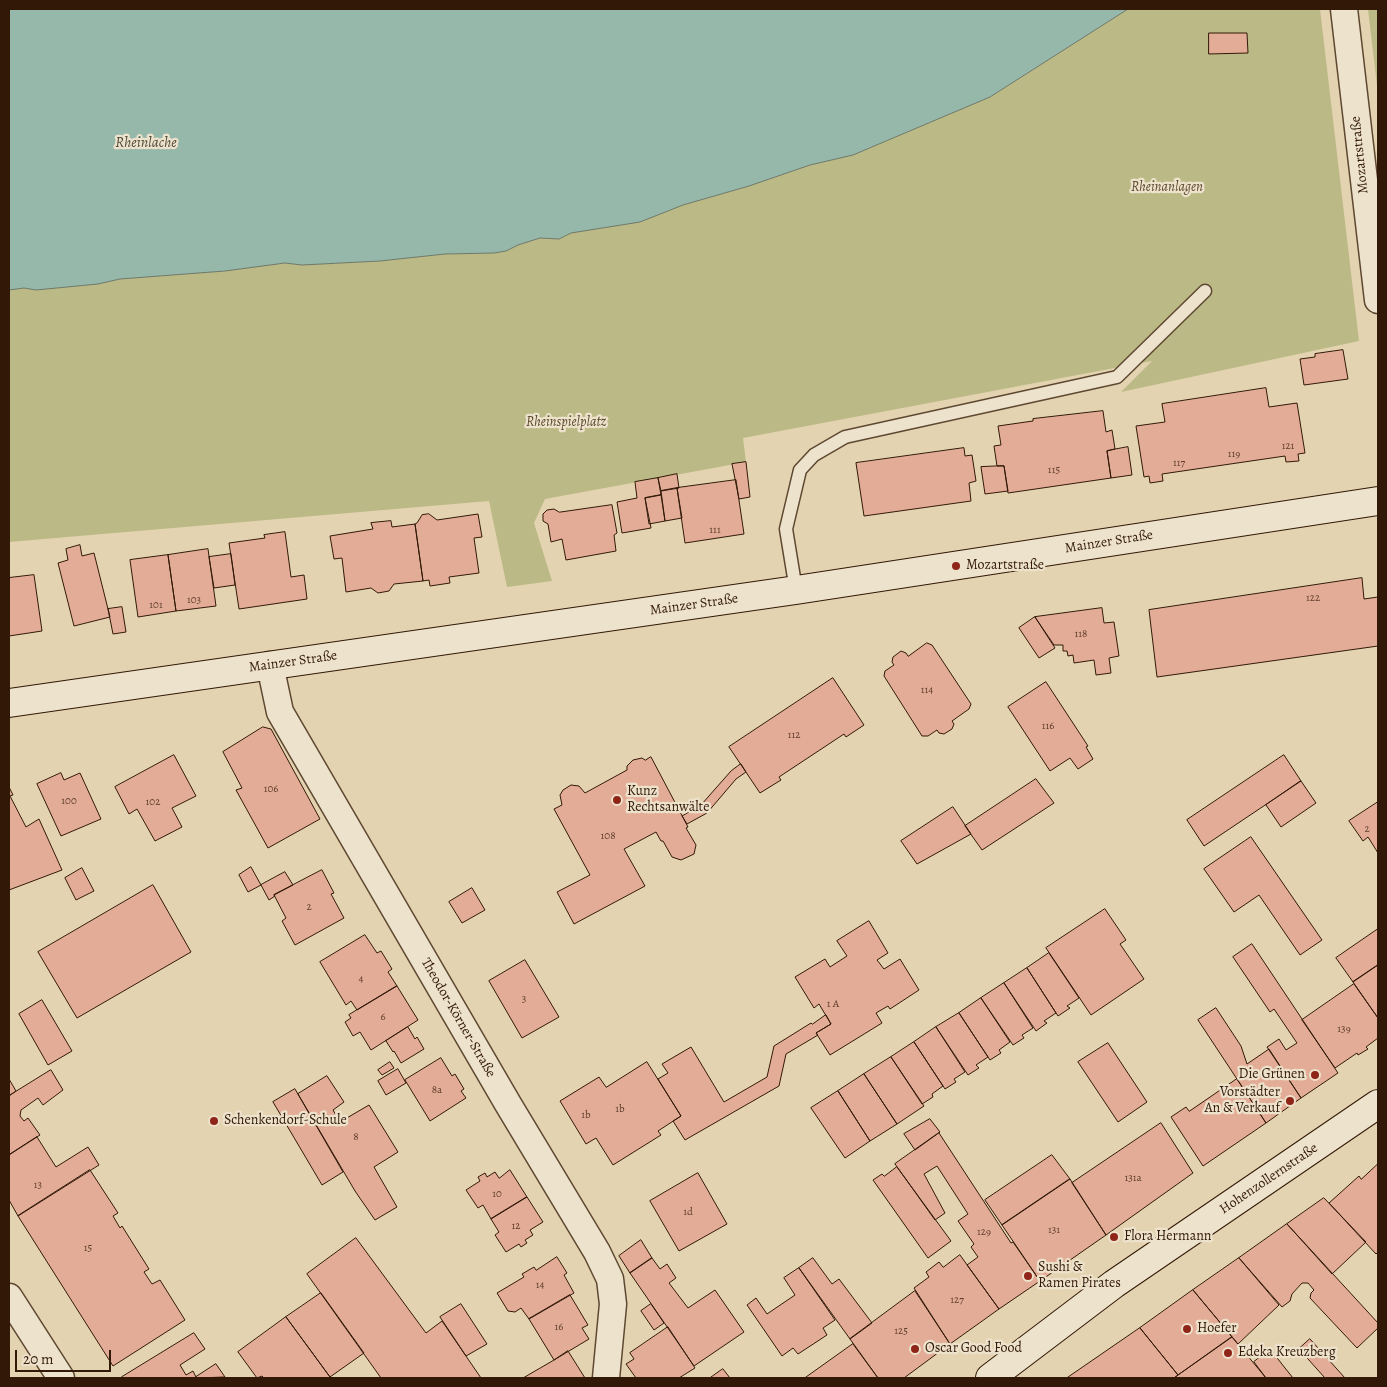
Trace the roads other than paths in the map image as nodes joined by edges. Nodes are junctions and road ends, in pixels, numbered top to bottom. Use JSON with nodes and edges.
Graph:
{"nodes":[{"id":1,"x":1344,"y":9,"type":"edge"},
{"id":2,"x":1205,"y":291,"type":"dead end"},
{"id":3,"x":1378,"y":300,"type":"edge"},
{"id":4,"x":1378,"y":501,"type":"edge"},
{"id":5,"x":796,"y":590,"type":"junction"},
{"id":6,"x":270,"y":665,"type":"junction"},
{"id":7,"x":9,"y":702,"type":"edge"},
{"id":8,"x":1378,"y":1104,"type":"edge"},
{"id":9,"x":9,"y":1297,"type":"edge"},
{"id":10,"x":61,"y":1378,"type":"edge"},
{"id":11,"x":606,"y":1378,"type":"edge"},
{"id":12,"x":990,"y":1378,"type":"edge"}],
"edges":[{"from":1,"to":3,"type":"street","name":"Mozartstraße"},
{"from":2,"to":5,"type":"lane"},
{"from":4,"to":5,"type":"street","name":"Mainzer Straße"},
{"from":5,"to":6,"type":"street","name":"Mainzer Straße"},
{"from":6,"to":7,"type":"street","name":"Mainzer Straße"},
{"from":6,"to":11,"type":"street","name":"Theodor-Körner-Straße"},
{"from":8,"to":12,"type":"street","name":"Hohenzollernstraße"},
{"from":9,"to":10,"type":"street"}]}
